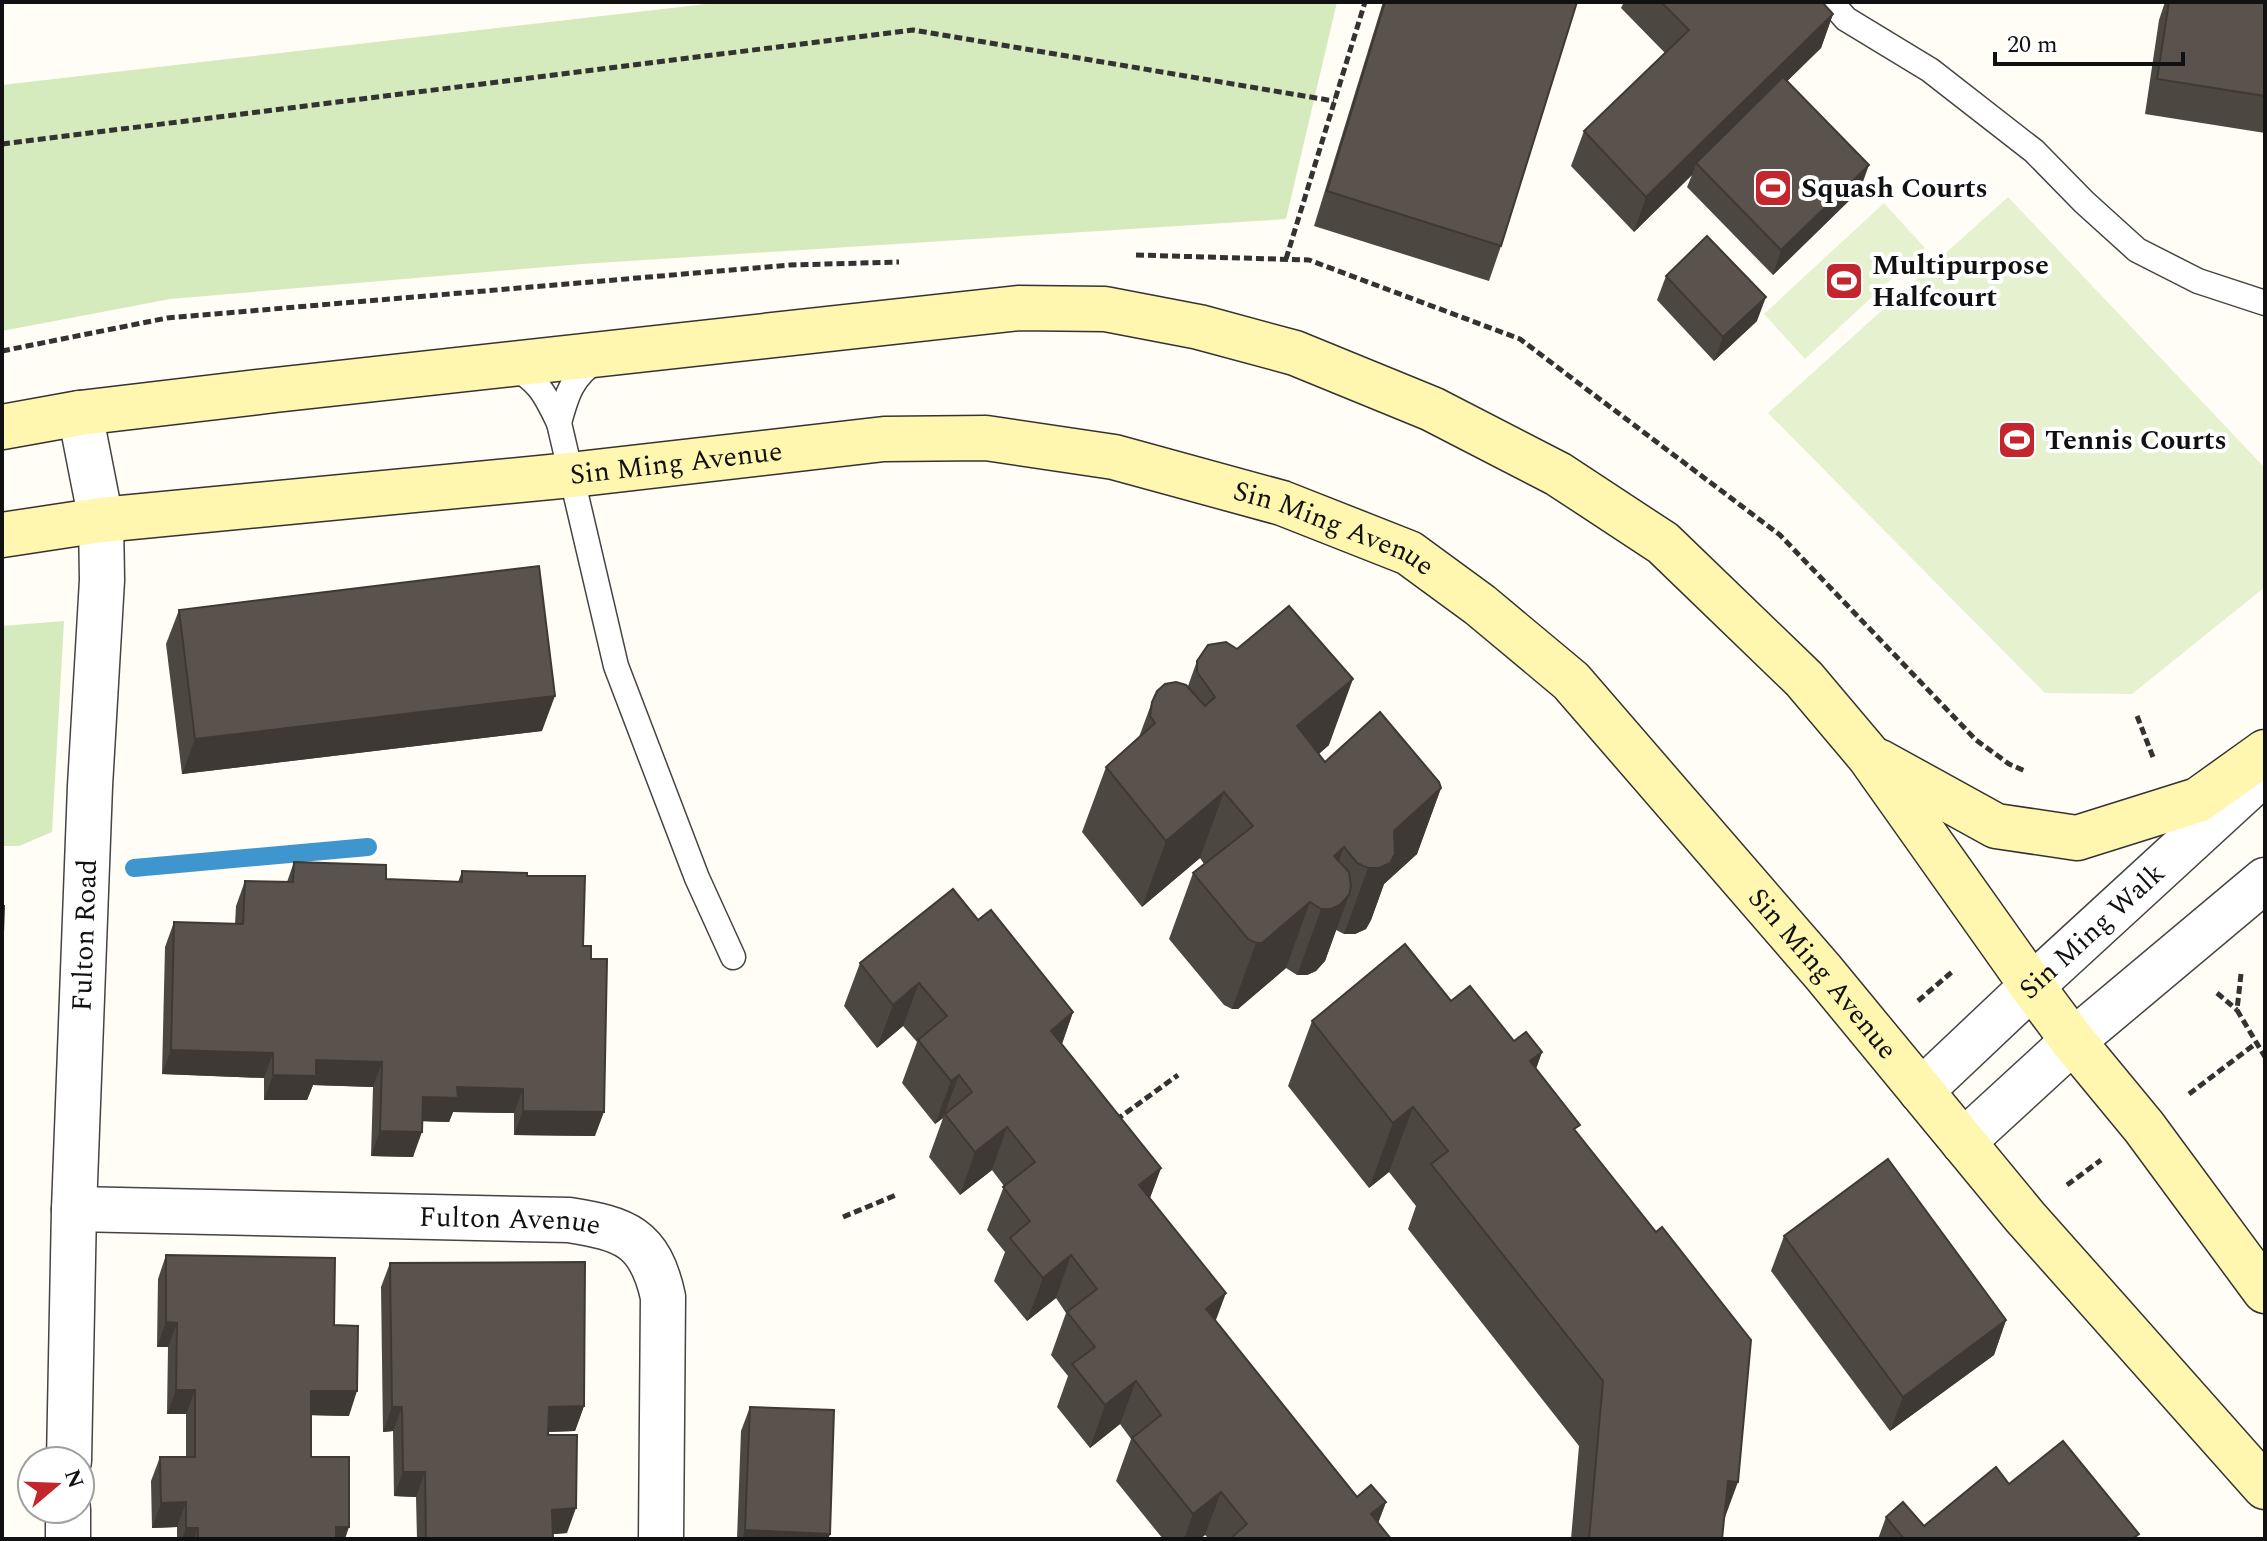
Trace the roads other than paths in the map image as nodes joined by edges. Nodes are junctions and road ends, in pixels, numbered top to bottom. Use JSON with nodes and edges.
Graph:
{"nodes":[{"id":1,"x":1831,"y":2,"type":"edge"},
{"id":2,"x":2265,"y":303,"type":"edge"},
{"id":3,"x":606,"y":354,"type":"junction"},
{"id":4,"x":509,"y":365,"type":"junction"},
{"id":5,"x":80,"y":413,"type":"junction"},
{"id":6,"x":559,"y":423,"type":"junction"},
{"id":7,"x":2,"y":427,"type":"edge"},
{"id":8,"x":571,"y":475,"type":"junction"},
{"id":9,"x":101,"y":520,"type":"junction"},
{"id":10,"x":2,"y":535,"type":"edge"},
{"id":11,"x":2265,"y":752,"type":"edge"},
{"id":12,"x":1869,"y":756,"type":"junction"},
{"id":13,"x":2265,"y":772,"type":"edge"},
{"id":14,"x":2265,"y":880,"type":"edge"},
{"id":15,"x":733,"y":957,"type":"dead end"},
{"id":16,"x":2032,"y":986,"type":"junction"},
{"id":17,"x":2073,"y":1041,"type":"junction"},
{"id":18,"x":1921,"y":1091,"type":"junction"},
{"id":19,"x":1963,"y":1142,"type":"junction"},
{"id":20,"x":74,"y":1209,"type":"junction"},
{"id":21,"x":2265,"y":1291,"type":"edge"},
{"id":22,"x":69,"y":1445,"type":"edge"},
{"id":23,"x":2265,"y":1487,"type":"edge"},
{"id":24,"x":661,"y":1539,"type":"edge"}],
"edges":[{"from":1,"to":2,"type":"lane"},
{"from":3,"to":4,"type":"main road"},
{"from":3,"to":6,"type":"lane"},
{"from":3,"to":12,"type":"main road"},
{"from":4,"to":5,"type":"main road"},
{"from":4,"to":6,"type":"lane"},
{"from":5,"to":7,"type":"main road"},
{"from":5,"to":9,"type":"street","name":"Fulton Road"},
{"from":6,"to":8,"type":"lane"},
{"from":8,"to":9,"type":"main road","name":"Sin Ming Avenue"},
{"from":8,"to":15,"type":"lane"},
{"from":8,"to":18,"type":"main road","name":"Sin Ming Avenue"},
{"from":9,"to":10,"type":"main road","name":"Sin Ming Avenue"},
{"from":9,"to":20,"type":"street","name":"Fulton Road"},
{"from":11,"to":12,"type":"main road"},
{"from":12,"to":16,"type":"main road"},
{"from":13,"to":16,"type":"street","name":"Sin Ming Walk"},
{"from":14,"to":17,"type":"street"},
{"from":16,"to":17,"type":"main road"},
{"from":16,"to":18,"type":"street","name":"Sin Ming Walk"},
{"from":17,"to":19,"type":"street"},
{"from":17,"to":21,"type":"main road"},
{"from":18,"to":19,"type":"main road","name":"Sin Ming Avenue"},
{"from":19,"to":23,"type":"main road","name":"Sin Ming Avenue"},
{"from":20,"to":22,"type":"street","name":"Fulton Road"},
{"from":20,"to":24,"type":"street","name":"Fulton Avenue"}]}
